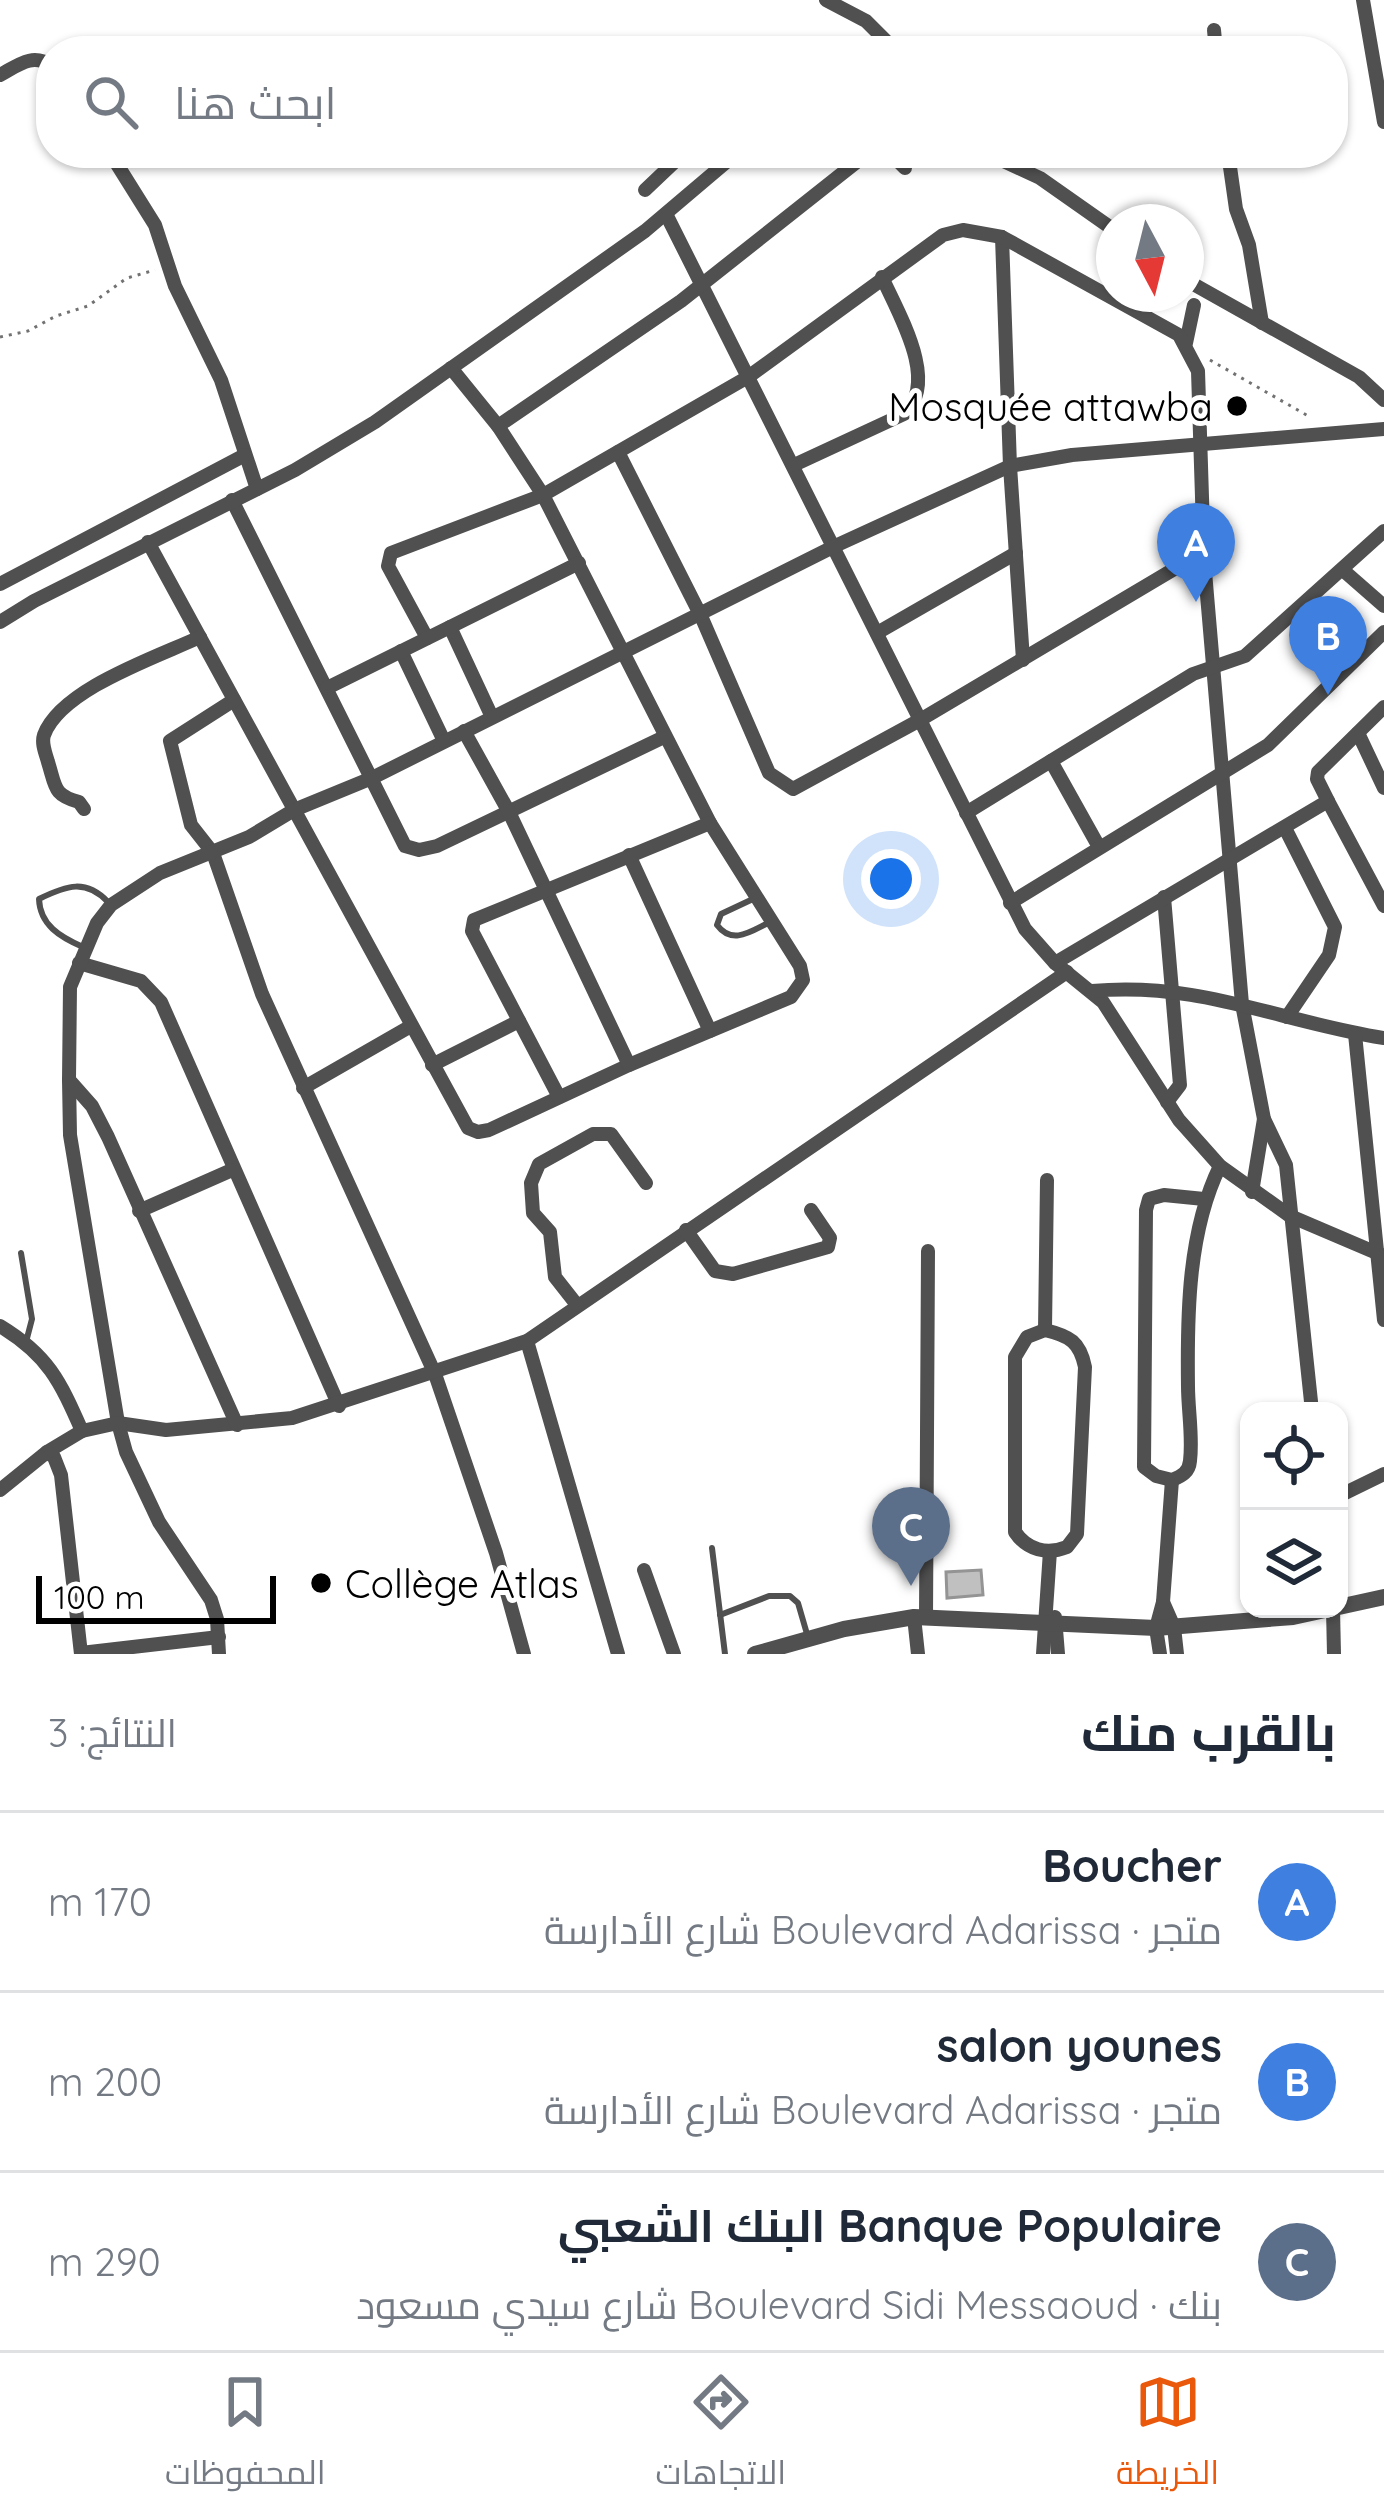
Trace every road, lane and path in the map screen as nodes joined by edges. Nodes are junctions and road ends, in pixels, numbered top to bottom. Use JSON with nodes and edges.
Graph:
{"nodes":[{"id":1,"x":826,"y":0,"type":"edge"},
{"id":2,"x":1363,"y":0,"type":"edge"},
{"id":3,"x":1214,"y":30,"type":"dead end"},
{"id":4,"x":881,"y":36,"type":"edge"},
{"id":5,"x":1215,"y":36,"type":"edge"},
{"id":6,"x":36,"y":62,"type":"edge"},
{"id":7,"x":0,"y":75,"type":"edge"},
{"id":8,"x":1382,"y":93,"type":"edge"},
{"id":9,"x":1384,"y":122,"type":"edge"},
{"id":10,"x":120,"y":168,"type":"edge"},
{"id":11,"x":668,"y":168,"type":"edge"},
{"id":12,"x":720,"y":168,"type":"edge"},
{"id":13,"x":849,"y":168,"type":"edge"},
{"id":14,"x":1021,"y":168,"type":"edge"},
{"id":15,"x":1230,"y":168,"type":"edge"},
{"id":16,"x":645,"y":190,"type":"dead end"},
{"id":17,"x":667,"y":214,"type":"junction"},
{"id":18,"x":1096,"y":218,"type":"edge"},
{"id":19,"x":1002,"y":237,"type":"junction"},
{"id":20,"x":169,"y":269,"type":"junction"},
{"id":21,"x":883,"y":277,"type":"junction"},
{"id":22,"x":701,"y":283,"type":"junction"},
{"id":23,"x":1204,"y":290,"type":"edge"},
{"id":24,"x":1193,"y":312,"type":"edge"},
{"id":25,"x":1262,"y":323,"type":"junction"},
{"id":26,"x":0,"y":337,"type":"edge"},
{"id":27,"x":1189,"y":349,"type":"junction"},
{"id":28,"x":451,"y":368,"type":"junction"},
{"id":29,"x":748,"y":377,"type":"junction"},
{"id":30,"x":1384,"y":400,"type":"edge"},
{"id":31,"x":498,"y":426,"type":"junction"},
{"id":32,"x":1384,"y":429,"type":"edge"},
{"id":33,"x":1320,"y":434,"type":"junction"},
{"id":34,"x":1200,"y":445,"type":"junction"},
{"id":35,"x":618,"y":452,"type":"junction"},
{"id":36,"x":245,"y":455,"type":"junction"},
{"id":37,"x":794,"y":465,"type":"junction"},
{"id":38,"x":1010,"y":466,"type":"junction"},
{"id":39,"x":256,"y":489,"type":"junction"},
{"id":40,"x":543,"y":495,"type":"junction"},
{"id":41,"x":232,"y":500,"type":"junction"},
{"id":42,"x":1384,"y":531,"type":"edge"},
{"id":43,"x":148,"y":542,"type":"junction"},
{"id":44,"x":835,"y":546,"type":"junction"},
{"id":45,"x":1016,"y":553,"type":"junction"},
{"id":46,"x":1204,"y":560,"type":"junction"},
{"id":47,"x":579,"y":563,"type":"junction"},
{"id":48,"x":1344,"y":571,"type":"junction"},
{"id":49,"x":0,"y":587,"type":"edge"},
{"id":50,"x":1384,"y":606,"type":"edge"},
{"id":51,"x":701,"y":616,"type":"junction"},
{"id":52,"x":4,"y":619,"type":"edge"},
{"id":53,"x":450,"y":627,"type":"junction"},
{"id":54,"x":1384,"y":632,"type":"edge"},
{"id":55,"x":878,"y":633,"type":"junction"},
{"id":56,"x":200,"y":637,"type":"junction"},
{"id":57,"x":427,"y":638,"type":"junction"},
{"id":58,"x":400,"y":651,"type":"junction"},
{"id":59,"x":622,"y":652,"type":"junction"},
{"id":60,"x":1023,"y":660,"type":"junction"},
{"id":61,"x":1213,"y":668,"type":"junction"},
{"id":62,"x":327,"y":688,"type":"junction"},
{"id":63,"x":234,"y":700,"type":"junction"},
{"id":64,"x":1384,"y":707,"type":"edge"},
{"id":65,"x":492,"y":717,"type":"junction"},
{"id":66,"x":920,"y":720,"type":"junction"},
{"id":67,"x":464,"y":731,"type":"junction"},
{"id":68,"x":1358,"y":734,"type":"junction"},
{"id":69,"x":664,"y":737,"type":"junction"},
{"id":70,"x":444,"y":741,"type":"junction"},
{"id":71,"x":1051,"y":761,"type":"junction"},
{"id":72,"x":1221,"y":775,"type":"junction"},
{"id":73,"x":372,"y":778,"type":"junction"},
{"id":74,"x":1384,"y":788,"type":"edge"},
{"id":75,"x":1328,"y":801,"type":"junction"},
{"id":76,"x":83,"y":809,"type":"dead end"},
{"id":77,"x":294,"y":810,"type":"junction"},
{"id":78,"x":509,"y":812,"type":"junction"},
{"id":79,"x":966,"y":813,"type":"junction"},
{"id":80,"x":710,"y":824,"type":"junction"},
{"id":81,"x":1285,"y":828,"type":"junction"},
{"id":82,"x":1099,"y":847,"type":"junction"},
{"id":83,"x":213,"y":853,"type":"junction"},
{"id":84,"x":629,"y":855,"type":"junction"},
{"id":85,"x":1229,"y":859,"type":"junction"},
{"id":86,"x":545,"y":888,"type":"junction"},
{"id":87,"x":1164,"y":897,"type":"junction"},
{"id":88,"x":756,"y":898,"type":"junction"},
{"id":89,"x":1010,"y":903,"type":"junction"},
{"id":90,"x":111,"y":905,"type":"junction"},
{"id":91,"x":1384,"y":906,"type":"edge"},
{"id":92,"x":772,"y":922,"type":"junction"},
{"id":93,"x":86,"y":948,"type":"junction"},
{"id":94,"x":79,"y":963,"type":"junction"},
{"id":95,"x":1061,"y":968,"type":"junction"},
{"id":96,"x":1172,"y":990,"type":"junction"},
{"id":97,"x":1092,"y":991,"type":"junction"},
{"id":98,"x":1242,"y":1004,"type":"junction"},
{"id":99,"x":1287,"y":1017,"type":"junction"},
{"id":100,"x":519,"y":1021,"type":"junction"},
{"id":101,"x":411,"y":1026,"type":"junction"},
{"id":102,"x":710,"y":1031,"type":"junction"},
{"id":103,"x":1355,"y":1034,"type":"junction"},
{"id":104,"x":1384,"y":1038,"type":"edge"},
{"id":105,"x":432,"y":1065,"type":"junction"},
{"id":106,"x":629,"y":1065,"type":"junction"},
{"id":107,"x":69,"y":1080,"type":"junction"},
{"id":108,"x":303,"y":1088,"type":"junction"},
{"id":109,"x":559,"y":1097,"type":"junction"},
{"id":110,"x":1167,"y":1102,"type":"junction"},
{"id":111,"x":1264,"y":1119,"type":"junction"},
{"id":112,"x":1220,"y":1166,"type":"junction"},
{"id":113,"x":232,"y":1170,"type":"junction"},
{"id":114,"x":1047,"y":1180,"type":"dead end"},
{"id":115,"x":646,"y":1184,"type":"dead end"},
{"id":116,"x":1252,"y":1192,"type":"junction"},
{"id":117,"x":1204,"y":1199,"type":"junction"},
{"id":118,"x":811,"y":1210,"type":"dead end"},
{"id":119,"x":139,"y":1211,"type":"junction"},
{"id":120,"x":1290,"y":1216,"type":"junction"},
{"id":121,"x":686,"y":1230,"type":"junction"},
{"id":122,"x":928,"y":1251,"type":"dead end"},
{"id":123,"x":21,"y":1253,"type":"dead end"},
{"id":124,"x":1382,"y":1255,"type":"edge"},
{"id":125,"x":577,"y":1305,"type":"junction"},
{"id":126,"x":1383,"y":1310,"type":"edge"},
{"id":127,"x":1384,"y":1320,"type":"edge"},
{"id":128,"x":0,"y":1326,"type":"edge"},
{"id":129,"x":1046,"y":1330,"type":"junction"},
{"id":130,"x":526,"y":1341,"type":"junction"},
{"id":131,"x":26,"y":1342,"type":"junction"},
{"id":132,"x":435,"y":1374,"type":"junction"},
{"id":133,"x":1311,"y":1402,"type":"edge"},
{"id":134,"x":339,"y":1406,"type":"junction"},
{"id":135,"x":118,"y":1423,"type":"junction"},
{"id":136,"x":236,"y":1425,"type":"junction"},
{"id":137,"x":82,"y":1431,"type":"junction"},
{"id":138,"x":47,"y":1452,"type":"junction"},
{"id":139,"x":1384,"y":1474,"type":"edge"},
{"id":140,"x":1172,"y":1480,"type":"junction"},
{"id":141,"x":0,"y":1490,"type":"edge"},
{"id":142,"x":1348,"y":1492,"type":"edge"},
{"id":143,"x":712,"y":1548,"type":"dead end"},
{"id":144,"x":1050,"y":1551,"type":"junction"},
{"id":145,"x":644,"y":1570,"type":"dead end"},
{"id":146,"x":1384,"y":1597,"type":"edge"},
{"id":147,"x":1348,"y":1606,"type":"edge"},
{"id":148,"x":721,"y":1615,"type":"junction"},
{"id":149,"x":920,"y":1617,"type":"junction"},
{"id":150,"x":1275,"y":1618,"type":"edge"},
{"id":151,"x":1333,"y":1618,"type":"edge"},
{"id":152,"x":1050,"y":1624,"type":"junction"},
{"id":153,"x":1166,"y":1627,"type":"junction"},
{"id":154,"x":218,"y":1636,"type":"junction"},
{"id":155,"x":808,"y":1637,"type":"junction"},
{"id":156,"x":81,"y":1653,"type":"edge"},
{"id":157,"x":219,"y":1654,"type":"edge"},
{"id":158,"x":524,"y":1654,"type":"edge"},
{"id":159,"x":618,"y":1654,"type":"edge"},
{"id":160,"x":674,"y":1654,"type":"edge"},
{"id":161,"x":725,"y":1654,"type":"edge"},
{"id":162,"x":755,"y":1654,"type":"edge"},
{"id":163,"x":918,"y":1654,"type":"edge"},
{"id":164,"x":1043,"y":1654,"type":"edge"},
{"id":165,"x":1058,"y":1654,"type":"edge"},
{"id":166,"x":1160,"y":1654,"type":"edge"},
{"id":167,"x":1177,"y":1654,"type":"edge"},
{"id":168,"x":1334,"y":1654,"type":"edge"}],
"edges":[{"from":1,"to":4,"type":"street"},
{"from":2,"to":8,"type":"street"},
{"from":3,"to":5,"type":"street"},
{"from":6,"to":7,"type":"street"},
{"from":8,"to":9,"type":"street"},
{"from":10,"to":20,"type":"street"},
{"from":11,"to":16,"type":"street"},
{"from":12,"to":17,"type":"street"},
{"from":13,"to":22,"type":"street"},
{"from":14,"to":18,"type":"street"},
{"from":15,"to":25,"type":"street"},
{"from":17,"to":22,"type":"street"},
{"from":17,"to":28,"type":"street"},
{"from":19,"to":21,"type":"street"},
{"from":19,"to":27,"type":"street"},
{"from":19,"to":38,"type":"street"},
{"from":20,"to":26,"type":"path"},
{"from":20,"to":36,"type":"street"},
{"from":21,"to":29,"type":"street"},
{"from":21,"to":37,"type":"street"},
{"from":22,"to":29,"type":"street"},
{"from":22,"to":31,"type":"street"},
{"from":23,"to":25,"type":"street"},
{"from":24,"to":27,"type":"street"},
{"from":25,"to":30,"type":"street"},
{"from":27,"to":33,"type":"path"},
{"from":27,"to":34,"type":"street"},
{"from":28,"to":31,"type":"street"},
{"from":28,"to":39,"type":"street"},
{"from":29,"to":35,"type":"street"},
{"from":29,"to":37,"type":"street"},
{"from":31,"to":40,"type":"street"},
{"from":32,"to":33,"type":"street"},
{"from":33,"to":34,"type":"street"},
{"from":34,"to":38,"type":"street"},
{"from":34,"to":46,"type":"street"},
{"from":35,"to":40,"type":"street"},
{"from":35,"to":51,"type":"street"},
{"from":36,"to":39,"type":"street"},
{"from":36,"to":49,"type":"street"},
{"from":37,"to":44,"type":"street"},
{"from":38,"to":44,"type":"street"},
{"from":38,"to":45,"type":"street"},
{"from":39,"to":41,"type":"street"},
{"from":40,"to":47,"type":"street"},
{"from":40,"to":57,"type":"street"},
{"from":41,"to":43,"type":"street"},
{"from":41,"to":62,"type":"street"},
{"from":42,"to":48,"type":"street"},
{"from":43,"to":52,"type":"street"},
{"from":43,"to":56,"type":"street"},
{"from":44,"to":51,"type":"street"},
{"from":44,"to":55,"type":"street"},
{"from":45,"to":55,"type":"street"},
{"from":45,"to":60,"type":"street"},
{"from":46,"to":60,"type":"street"},
{"from":46,"to":61,"type":"street"},
{"from":47,"to":53,"type":"street"},
{"from":47,"to":59,"type":"street"},
{"from":48,"to":50,"type":"street"},
{"from":48,"to":61,"type":"street"},
{"from":49,"to":52,"type":"street"},
{"from":51,"to":59,"type":"street"},
{"from":51,"to":66,"type":"street"},
{"from":53,"to":57,"type":"street"},
{"from":53,"to":65,"type":"street"},
{"from":54,"to":72,"type":"street"},
{"from":55,"to":66,"type":"street"},
{"from":56,"to":63,"type":"street"},
{"from":56,"to":76,"type":"street"},
{"from":57,"to":58,"type":"street"},
{"from":58,"to":62,"type":"street"},
{"from":58,"to":70,"type":"street"},
{"from":59,"to":65,"type":"street"},
{"from":59,"to":69,"type":"street"},
{"from":60,"to":66,"type":"street"},
{"from":61,"to":71,"type":"street"},
{"from":61,"to":72,"type":"street"},
{"from":62,"to":73,"type":"street"},
{"from":63,"to":77,"type":"street"},
{"from":63,"to":83,"type":"street"},
{"from":64,"to":68,"type":"street"},
{"from":65,"to":67,"type":"street"},
{"from":66,"to":79,"type":"street"},
{"from":67,"to":70,"type":"street"},
{"from":67,"to":78,"type":"street"},
{"from":68,"to":74,"type":"street"},
{"from":68,"to":75,"type":"street"},
{"from":69,"to":78,"type":"street"},
{"from":69,"to":80,"type":"street"},
{"from":70,"to":73,"type":"street"},
{"from":71,"to":79,"type":"street"},
{"from":71,"to":82,"type":"street"},
{"from":72,"to":82,"type":"street"},
{"from":72,"to":85,"type":"street"},
{"from":73,"to":77,"type":"street"},
{"from":73,"to":78,"type":"street"},
{"from":75,"to":81,"type":"street"},
{"from":75,"to":91,"type":"street"},
{"from":77,"to":83,"type":"street"},
{"from":77,"to":101,"type":"street"},
{"from":78,"to":86,"type":"street"},
{"from":79,"to":89,"type":"street"},
{"from":80,"to":84,"type":"street"},
{"from":80,"to":88,"type":"street"},
{"from":81,"to":85,"type":"street"},
{"from":81,"to":99,"type":"street"},
{"from":82,"to":89,"type":"street"},
{"from":83,"to":90,"type":"street"},
{"from":83,"to":108,"type":"street"},
{"from":84,"to":86,"type":"street"},
{"from":84,"to":102,"type":"street"},
{"from":85,"to":87,"type":"street"},
{"from":85,"to":98,"type":"street"},
{"from":86,"to":100,"type":"street"},
{"from":86,"to":106,"type":"street"},
{"from":87,"to":95,"type":"street"},
{"from":87,"to":96,"type":"street"},
{"from":88,"to":92,"type":"street"},
{"from":88,"to":92,"type":"lane"},
{"from":89,"to":95,"type":"street"},
{"from":90,"to":93,"type":"street"},
{"from":90,"to":93,"type":"lane"},
{"from":92,"to":102,"type":"street"},
{"from":93,"to":94,"type":"street"},
{"from":94,"to":107,"type":"street"},
{"from":94,"to":113,"type":"street"},
{"from":95,"to":97,"type":"street"},
{"from":95,"to":121,"type":"street"},
{"from":96,"to":97,"type":"street"},
{"from":96,"to":98,"type":"street"},
{"from":96,"to":110,"type":"street"},
{"from":97,"to":110,"type":"street"},
{"from":98,"to":99,"type":"street"},
{"from":98,"to":111,"type":"street"},
{"from":99,"to":103,"type":"street"},
{"from":100,"to":105,"type":"street"},
{"from":100,"to":109,"type":"street"},
{"from":101,"to":105,"type":"street"},
{"from":101,"to":108,"type":"street"},
{"from":102,"to":106,"type":"street"},
{"from":103,"to":104,"type":"street"},
{"from":103,"to":124,"type":"street"},
{"from":105,"to":109,"type":"street"},
{"from":106,"to":109,"type":"street"},
{"from":107,"to":119,"type":"street"},
{"from":107,"to":135,"type":"street"},
{"from":108,"to":132,"type":"street"},
{"from":110,"to":112,"type":"street"},
{"from":111,"to":116,"type":"street"},
{"from":111,"to":120,"type":"street"},
{"from":112,"to":116,"type":"street"},
{"from":112,"to":117,"type":"street"},
{"from":113,"to":119,"type":"street"},
{"from":113,"to":134,"type":"street"},
{"from":114,"to":129,"type":"street"},
{"from":115,"to":125,"type":"street"},
{"from":116,"to":120,"type":"street"},
{"from":117,"to":140,"type":"street"},
{"from":117,"to":140,"type":"street"},
{"from":118,"to":121,"type":"street"},
{"from":119,"to":136,"type":"street"},
{"from":120,"to":124,"type":"street"},
{"from":120,"to":133,"type":"street"},
{"from":121,"to":125,"type":"street"},
{"from":122,"to":149,"type":"street"},
{"from":123,"to":131,"type":"lane"},
{"from":124,"to":126,"type":"street"},
{"from":125,"to":130,"type":"street"},
{"from":126,"to":127,"type":"street"},
{"from":128,"to":131,"type":"street"},
{"from":129,"to":144,"type":"street"},
{"from":129,"to":144,"type":"street"},
{"from":130,"to":132,"type":"street"},
{"from":130,"to":159,"type":"street"},
{"from":131,"to":137,"type":"street"},
{"from":132,"to":134,"type":"street"},
{"from":132,"to":158,"type":"street"},
{"from":134,"to":136,"type":"street"},
{"from":135,"to":136,"type":"street"},
{"from":135,"to":137,"type":"street"},
{"from":135,"to":154,"type":"street"},
{"from":137,"to":138,"type":"street"},
{"from":138,"to":141,"type":"street"},
{"from":138,"to":156,"type":"street"},
{"from":139,"to":142,"type":"street"},
{"from":140,"to":153,"type":"street"},
{"from":143,"to":148,"type":"lane"},
{"from":144,"to":152,"type":"street"},
{"from":145,"to":160,"type":"street"},
{"from":146,"to":147,"type":"street"},
{"from":148,"to":155,"type":"lane"},
{"from":148,"to":161,"type":"lane"},
{"from":149,"to":152,"type":"street"},
{"from":149,"to":155,"type":"street"},
{"from":149,"to":163,"type":"street"},
{"from":150,"to":153,"type":"street"},
{"from":151,"to":168,"type":"street"},
{"from":152,"to":153,"type":"street"},
{"from":152,"to":164,"type":"street"},
{"from":152,"to":165,"type":"street"},
{"from":153,"to":166,"type":"street"},
{"from":153,"to":167,"type":"street"},
{"from":154,"to":156,"type":"street"},
{"from":154,"to":157,"type":"street"},
{"from":155,"to":162,"type":"street"}]}
